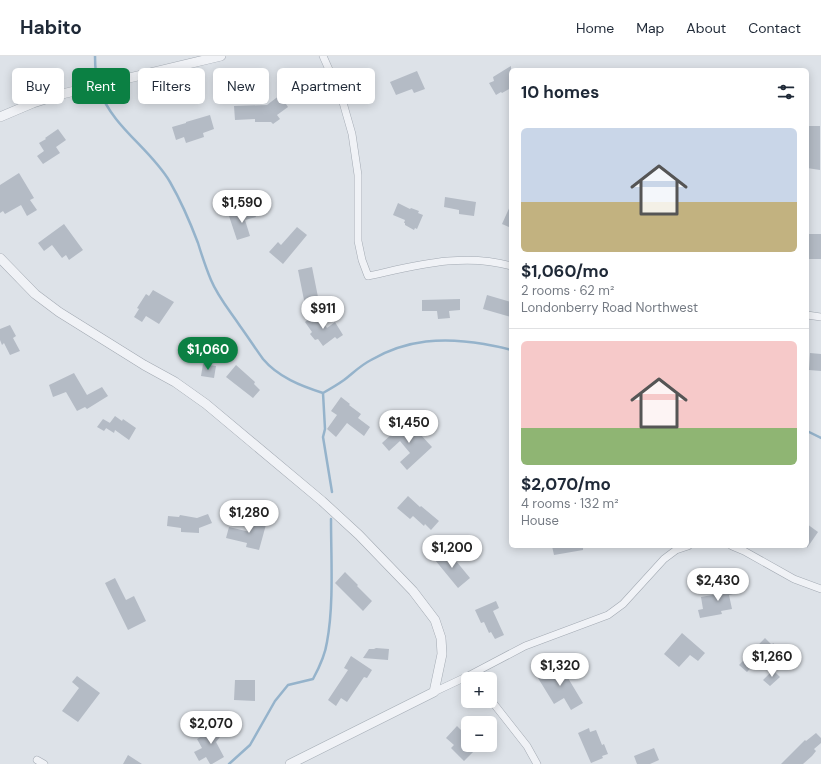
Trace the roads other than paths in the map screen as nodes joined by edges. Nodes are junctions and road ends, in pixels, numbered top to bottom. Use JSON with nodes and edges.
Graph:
{"nodes":[{"id":1,"x":221,"y":56,"type":"edge"},
{"id":2,"x":322,"y":56,"type":"edge"},
{"id":3,"x":0,"y":117,"type":"edge"},
{"id":4,"x":0,"y":258,"type":"edge"},
{"id":5,"x":509,"y":266,"type":"edge"},
{"id":6,"x":809,"y":315,"type":"edge"},
{"id":7,"x":821,"y":317,"type":"edge"},
{"id":8,"x":682,"y":548,"type":"edge"},
{"id":9,"x":737,"y":548,"type":"edge"},
{"id":10,"x":821,"y":589,"type":"edge"},
{"id":11,"x":480,"y":672,"type":"edge"},
{"id":12,"x":461,"y":682,"type":"edge"},
{"id":13,"x":434,"y":692,"type":"junction"},
{"id":14,"x":497,"y":708,"type":"edge"},
{"id":15,"x":37,"y":760,"type":"dead end"},
{"id":16,"x":44,"y":764,"type":"edge"},
{"id":17,"x":290,"y":764,"type":"edge"},
{"id":18,"x":537,"y":764,"type":"edge"}],
"edges":[{"from":1,"to":3,"type":"street"},
{"from":2,"to":5,"type":"street"},
{"from":4,"to":13,"type":"street"},
{"from":6,"to":7,"type":"street"},
{"from":8,"to":11,"type":"street"},
{"from":9,"to":10,"type":"street"},
{"from":12,"to":13,"type":"street"},
{"from":13,"to":17,"type":"street"},
{"from":14,"to":18,"type":"street"},
{"from":15,"to":16,"type":"street"}]}
